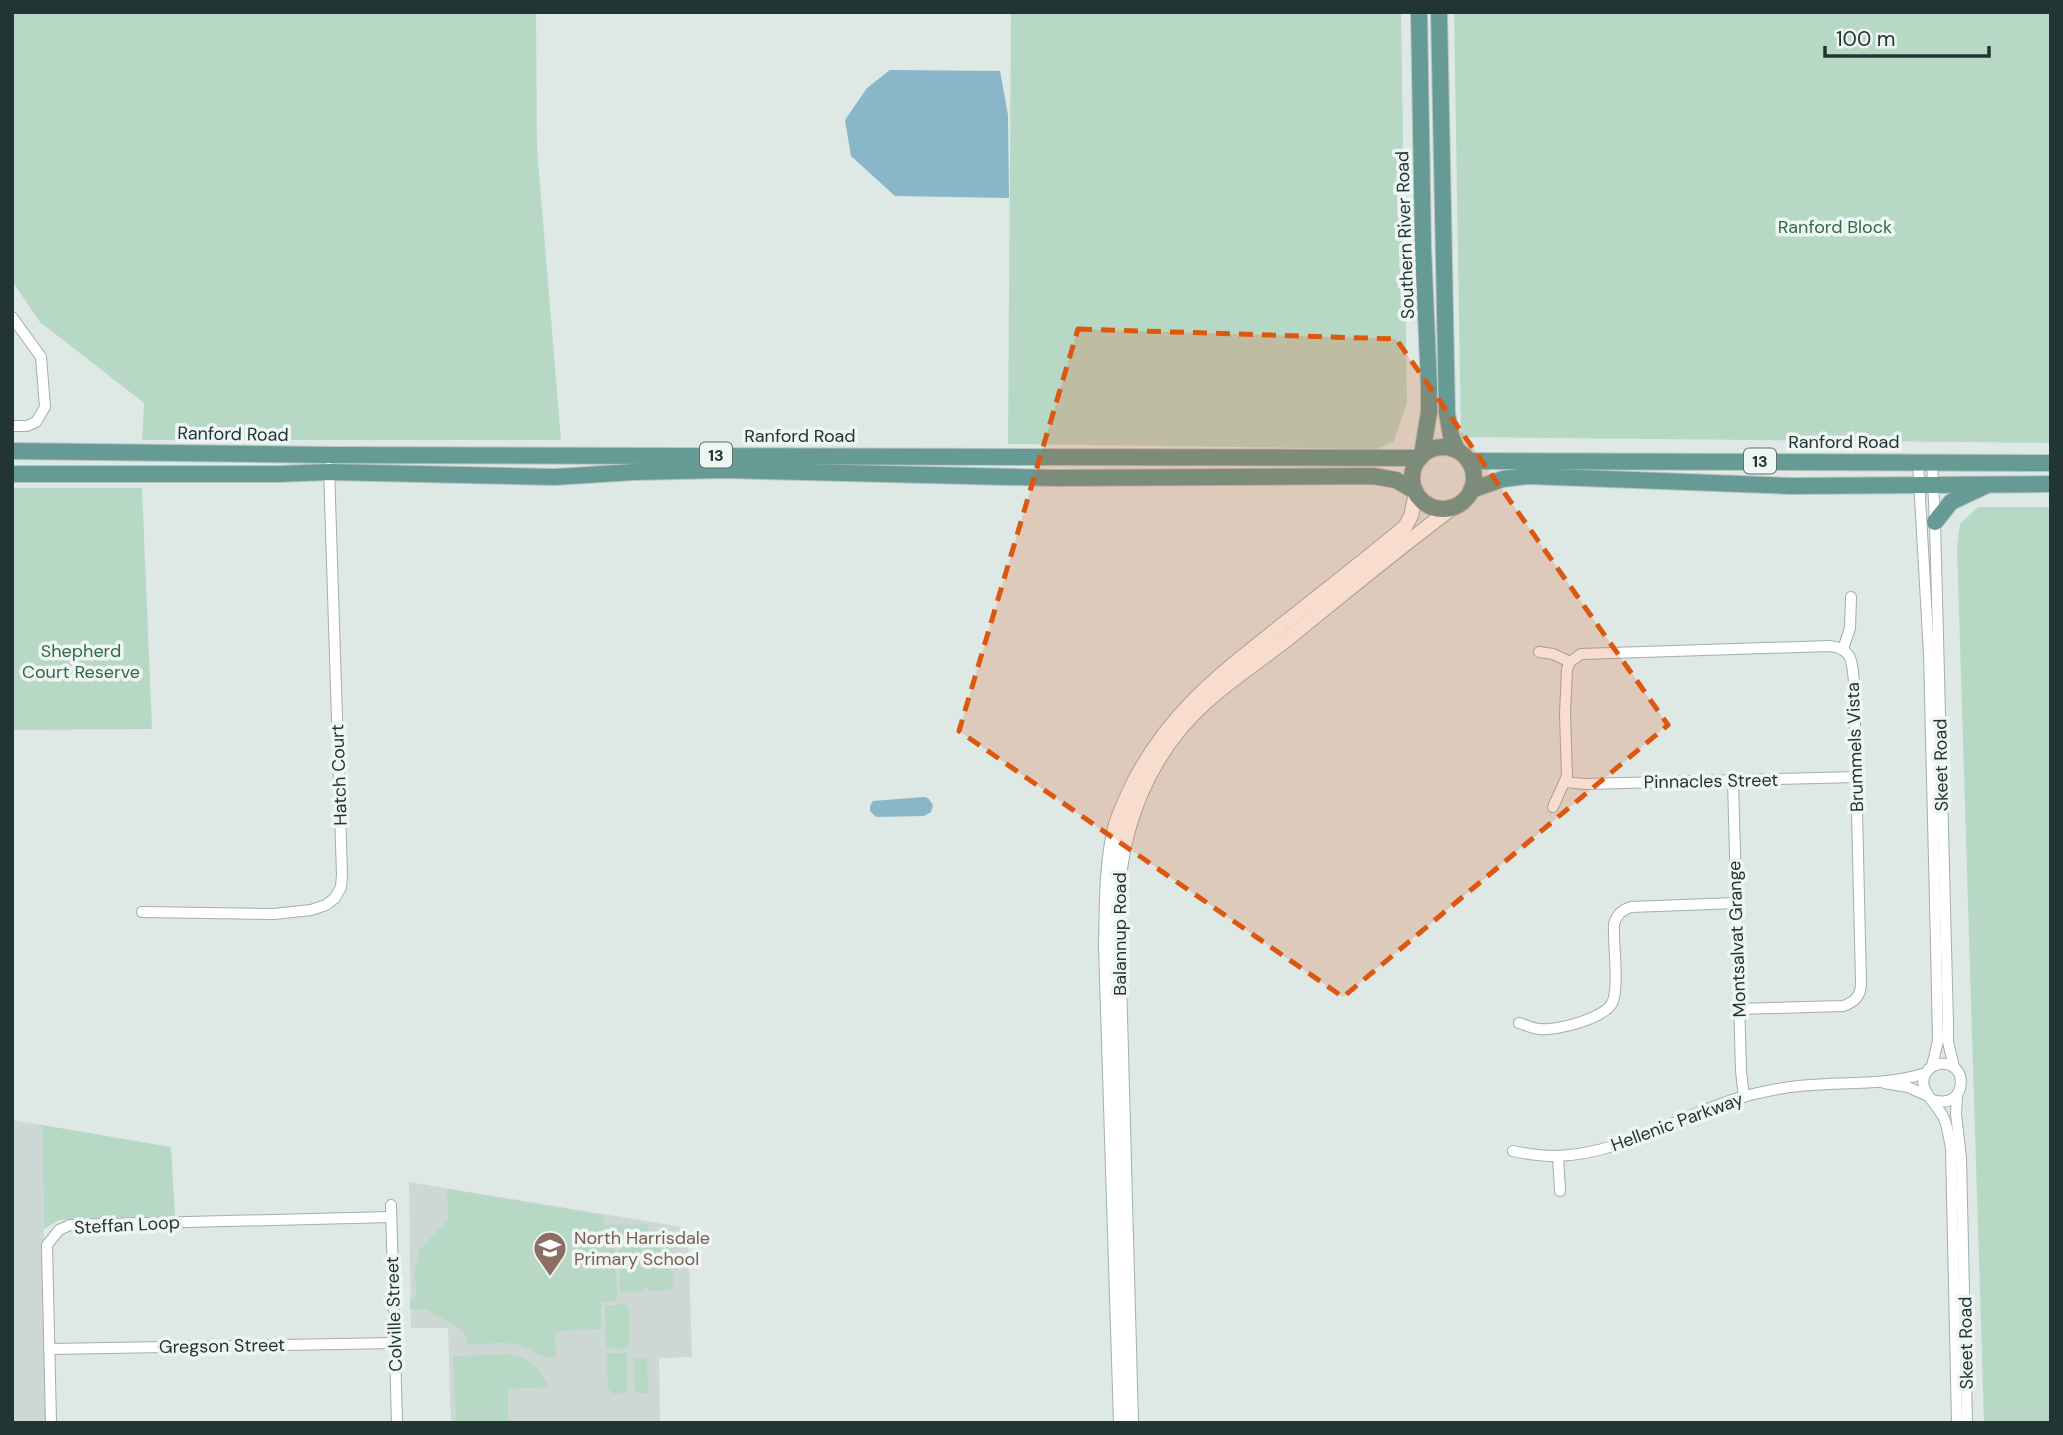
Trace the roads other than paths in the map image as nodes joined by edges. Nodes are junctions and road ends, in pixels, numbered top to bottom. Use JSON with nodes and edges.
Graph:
{"nodes":[{"id":1,"x":1419,"y":12,"type":"edge"},
{"id":2,"x":1439,"y":12,"type":"edge"},
{"id":3,"x":12,"y":317,"type":"edge"},
{"id":4,"x":12,"y":426,"type":"edge"},
{"id":5,"x":12,"y":451,"type":"edge"},
{"id":6,"x":330,"y":454,"type":"junction"},
{"id":7,"x":1463,"y":455,"type":"junction"},
{"id":8,"x":1421,"y":456,"type":"junction"},
{"id":9,"x":1925,"y":462,"type":"junction"},
{"id":10,"x":2051,"y":463,"type":"edge"},
{"id":11,"x":329,"y":472,"type":"junction"},
{"id":12,"x":12,"y":474,"type":"edge"},
{"id":13,"x":2051,"y":484,"type":"edge"},
{"id":14,"x":1987,"y":485,"type":"junction"},
{"id":15,"x":1926,"y":486,"type":"junction"},
{"id":16,"x":1471,"y":490,"type":"junction"},
{"id":17,"x":1416,"y":492,"type":"junction"},
{"id":18,"x":1455,"y":506,"type":"junction"},
{"id":19,"x":1935,"y":522,"type":"junction"},
{"id":20,"x":1851,"y":597,"type":"dead end"},
{"id":21,"x":1843,"y":649,"type":"junction"},
{"id":22,"x":1539,"y":652,"type":"dead end"},
{"id":23,"x":1570,"y":662,"type":"junction"},
{"id":24,"x":1856,"y":777,"type":"junction"},
{"id":25,"x":1733,"y":781,"type":"junction"},
{"id":26,"x":1565,"y":782,"type":"junction"},
{"id":27,"x":1553,"y":807,"type":"dead end"},
{"id":28,"x":1735,"y":903,"type":"junction"},
{"id":29,"x":142,"y":912,"type":"dead end"},
{"id":30,"x":1113,"y":969,"type":"junction"},
{"id":31,"x":1739,"y":1009,"type":"junction"},
{"id":32,"x":1519,"y":1023,"type":"dead end"},
{"id":33,"x":1954,"y":1067,"type":"junction"},
{"id":34,"x":1929,"y":1069,"type":"junction"},
{"id":35,"x":1883,"y":1083,"type":"junction"},
{"id":36,"x":1957,"y":1095,"type":"junction"},
{"id":37,"x":1744,"y":1097,"type":"junction"},
{"id":38,"x":1931,"y":1098,"type":"junction"},
{"id":39,"x":1513,"y":1151,"type":"dead end"},
{"id":40,"x":1558,"y":1156,"type":"junction"},
{"id":41,"x":1560,"y":1191,"type":"dead end"},
{"id":42,"x":391,"y":1211,"type":"joint"},
{"id":43,"x":395,"y":1343,"type":"junction"},
{"id":44,"x":49,"y":1349,"type":"junction"},
{"id":45,"x":51,"y":1423,"type":"edge"},
{"id":46,"x":397,"y":1423,"type":"edge"},
{"id":47,"x":1121,"y":1423,"type":"edge"},
{"id":48,"x":1131,"y":1423,"type":"edge"},
{"id":49,"x":1957,"y":1423,"type":"edge"},
{"id":50,"x":1968,"y":1423,"type":"edge"}],
"edges":[{"from":1,"to":8,"type":"main road","name":"Southern River Road"},
{"from":2,"to":7,"type":"main road","name":"Southern River Road"},
{"from":3,"to":4,"type":"street"},
{"from":5,"to":6,"type":"main road","name":"Ranford Road","number":"13"},
{"from":6,"to":8,"type":"main road","name":"Ranford Road","number":"13"},
{"from":6,"to":11,"type":"street","name":"Hatch Court"},
{"from":7,"to":8,"type":"main road","number":"13"},
{"from":7,"to":9,"type":"main road","name":"Ranford Road","number":"13"},
{"from":7,"to":16,"type":"main road"},
{"from":8,"to":17,"type":"main road"},
{"from":9,"to":10,"type":"main road","name":"Ranford Road","number":"13"},
{"from":9,"to":15,"type":"street","name":"Skeet Road"},
{"from":11,"to":12,"type":"main road","name":"Ranford Road","number":"13"},
{"from":11,"to":17,"type":"main road","name":"Ranford Road","number":"13"},
{"from":11,"to":29,"type":"street","name":"Hatch Court"},
{"from":13,"to":14,"type":"main road","number":"13"},
{"from":14,"to":15,"type":"main road","number":"13"},
{"from":14,"to":19,"type":"main road"},
{"from":15,"to":16,"type":"main road","number":"13"},
{"from":15,"to":19,"type":"street","name":"Skeet Road"},
{"from":15,"to":34,"type":"street","name":"Skeet Road"},
{"from":16,"to":18,"type":"main road","number":"13"},
{"from":17,"to":18,"type":"main road","number":"13"},
{"from":17,"to":30,"type":"street","name":"Balannup Road"},
{"from":18,"to":30,"type":"street","name":"Balannup Road"},
{"from":19,"to":33,"type":"street","name":"Skeet Road"},
{"from":20,"to":21,"type":"street"},
{"from":21,"to":23,"type":"street"},
{"from":21,"to":24,"type":"street","name":"Brummels Vista"},
{"from":22,"to":23,"type":"street"},
{"from":23,"to":26,"type":"street"},
{"from":24,"to":25,"type":"street","name":"Pinnacles Street"},
{"from":24,"to":31,"type":"street","name":"Brummels Vista"},
{"from":25,"to":26,"type":"street","name":"Pinnacles Street"},
{"from":25,"to":28,"type":"street","name":"Montsalvat Grange"},
{"from":26,"to":27,"type":"street"},
{"from":28,"to":31,"type":"street","name":"Montsalvat Grange"},
{"from":28,"to":32,"type":"street"},
{"from":30,"to":47,"type":"street","name":"Balannup Road"},
{"from":30,"to":48,"type":"street","name":"Balannup Road"},
{"from":31,"to":37,"type":"street","name":"Montsalvat Grange"},
{"from":33,"to":34,"type":"street"},
{"from":33,"to":36,"type":"street"},
{"from":34,"to":35,"type":"street","name":"Hellenic Parkway"},
{"from":34,"to":38,"type":"street"},
{"from":35,"to":37,"type":"street","name":"Hellenic Parkway"},
{"from":35,"to":38,"type":"street","name":"Hellenic Parkway"},
{"from":36,"to":38,"type":"street"},
{"from":36,"to":50,"type":"street","name":"Skeet Road"},
{"from":37,"to":40,"type":"street","name":"Hellenic Parkway"},
{"from":38,"to":49,"type":"street","name":"Skeet Road"},
{"from":39,"to":40,"type":"street","name":"Hellenic Parkway"},
{"from":40,"to":41,"type":"street"},
{"from":42,"to":43,"type":"street","name":"Colville Street"},
{"from":42,"to":44,"type":"street","name":"Steffan Loop"},
{"from":43,"to":44,"type":"street","name":"Gregson Street"},
{"from":43,"to":46,"type":"street","name":"Colville Street"},
{"from":44,"to":45,"type":"street","name":"Steffan Loop"}]}
